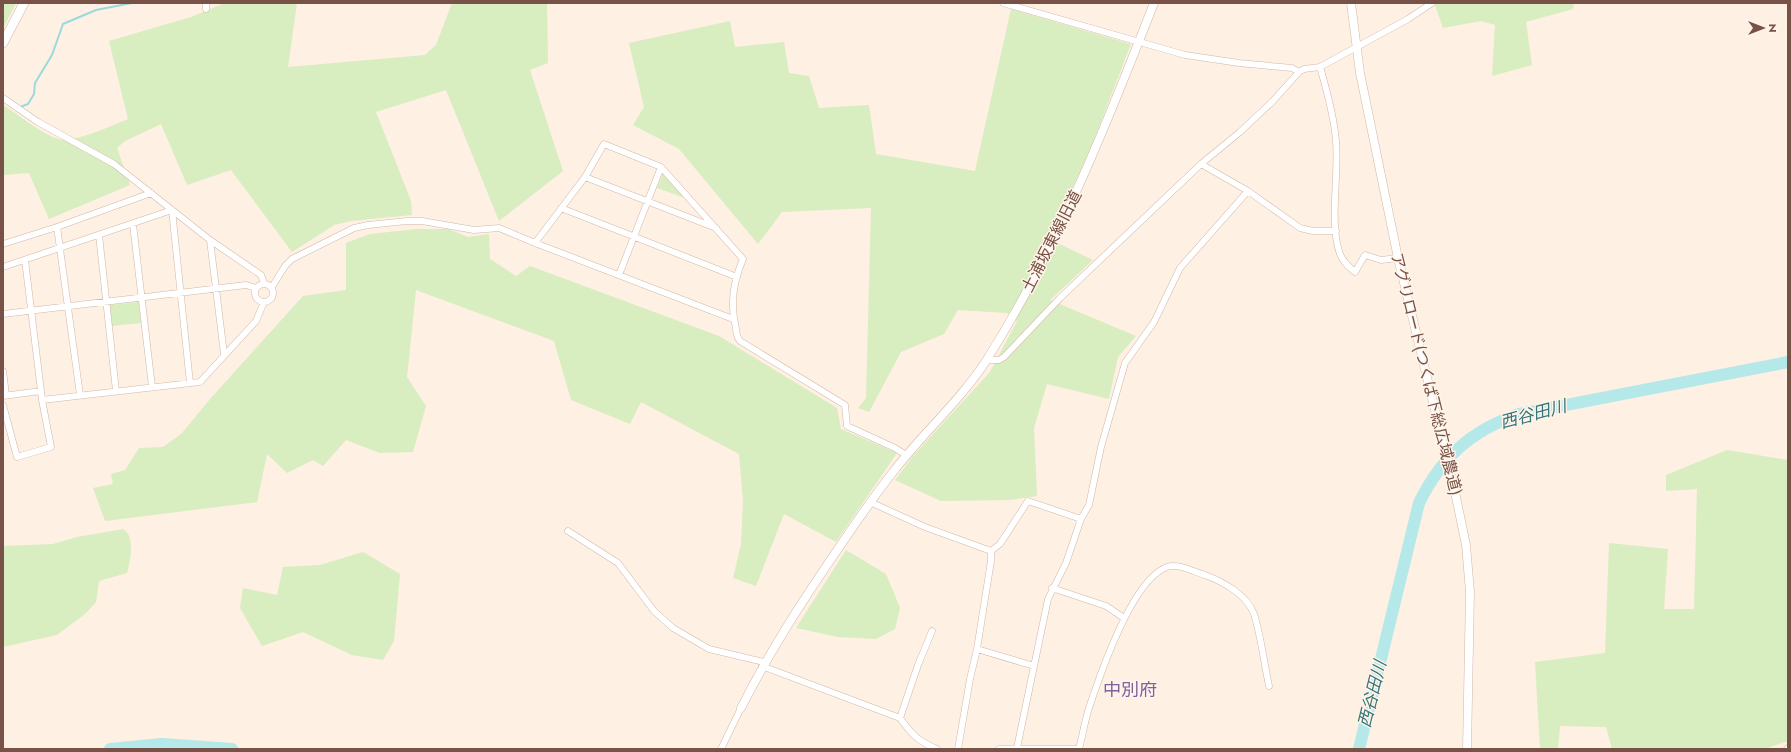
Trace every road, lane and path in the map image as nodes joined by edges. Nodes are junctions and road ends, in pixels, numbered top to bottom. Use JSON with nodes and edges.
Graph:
{"nodes":[{"id":1,"x":24,"y":3,"type":"edge"},
{"id":2,"x":1003,"y":3,"type":"edge"},
{"id":3,"x":1154,"y":3,"type":"edge"},
{"id":4,"x":1351,"y":3,"type":"edge"},
{"id":5,"x":1432,"y":3,"type":"edge"},
{"id":6,"x":1139,"y":41,"type":"junction"},
{"id":7,"x":3,"y":43,"type":"edge"},
{"id":8,"x":1356,"y":47,"type":"junction"},
{"id":9,"x":1320,"y":67,"type":"junction"},
{"id":10,"x":1299,"y":72,"type":"junction"},
{"id":11,"x":3,"y":98,"type":"edge"},
{"id":12,"x":1200,"y":164,"type":"junction"},
{"id":13,"x":661,"y":167,"type":"junction"},
{"id":14,"x":585,"y":176,"type":"junction"},
{"id":15,"x":1248,"y":191,"type":"junction"},
{"id":16,"x":151,"y":193,"type":"junction"},
{"id":17,"x":648,"y":202,"type":"junction"},
{"id":18,"x":561,"y":208,"type":"junction"},
{"id":19,"x":172,"y":210,"type":"junction"},
{"id":20,"x":133,"y":224,"type":"junction"},
{"id":21,"x":57,"y":227,"type":"junction"},
{"id":22,"x":718,"y":229,"type":"junction"},
{"id":23,"x":1336,"y":232,"type":"junction"},
{"id":24,"x":99,"y":236,"type":"junction"},
{"id":25,"x":634,"y":237,"type":"junction"},
{"id":26,"x":210,"y":240,"type":"junction"},
{"id":27,"x":535,"y":243,"type":"junction"},
{"id":28,"x":3,"y":244,"type":"edge"},
{"id":29,"x":60,"y":248,"type":"junction"},
{"id":30,"x":1398,"y":258,"type":"junction"},
{"id":31,"x":25,"y":260,"type":"junction"},
{"id":32,"x":3,"y":267,"type":"edge"},
{"id":33,"x":619,"y":275,"type":"junction"},
{"id":34,"x":737,"y":277,"type":"junction"},
{"id":35,"x":264,"y":283,"type":"junction"},
{"id":36,"x":272,"y":287,"type":"junction"},
{"id":37,"x":216,"y":288,"type":"junction"},
{"id":38,"x":256,"y":288,"type":"junction"},
{"id":39,"x":180,"y":292,"type":"junction"},
{"id":40,"x":142,"y":297,"type":"junction"},
{"id":41,"x":106,"y":301,"type":"junction"},
{"id":42,"x":264,"y":302,"type":"junction"},
{"id":43,"x":68,"y":306,"type":"junction"},
{"id":44,"x":31,"y":310,"type":"junction"},
{"id":45,"x":3,"y":314,"type":"edge"},
{"id":46,"x":733,"y":319,"type":"junction"},
{"id":47,"x":224,"y":354,"type":"junction"},
{"id":48,"x":986,"y":360,"type":"junction"},
{"id":49,"x":3,"y":372,"type":"edge"},
{"id":50,"x":190,"y":383,"type":"junction"},
{"id":51,"x":152,"y":387,"type":"junction"},
{"id":52,"x":116,"y":390,"type":"junction"},
{"id":53,"x":41,"y":391,"type":"junction"},
{"id":54,"x":4,"y":395,"type":"edge"},
{"id":55,"x":80,"y":395,"type":"junction"},
{"id":56,"x":42,"y":400,"type":"junction"},
{"id":57,"x":3,"y":405,"type":"edge"},
{"id":58,"x":906,"y":455,"type":"junction"},
{"id":59,"x":870,"y":502,"type":"junction"},
{"id":60,"x":1081,"y":519,"type":"junction"},
{"id":61,"x":568,"y":531,"type":"dead end"},
{"id":62,"x":991,"y":551,"type":"junction"},
{"id":63,"x":1052,"y":588,"type":"junction"},
{"id":64,"x":1124,"y":618,"type":"junction"},
{"id":65,"x":932,"y":631,"type":"dead end"},
{"id":66,"x":977,"y":649,"type":"junction"},
{"id":67,"x":763,"y":664,"type":"junction"},
{"id":68,"x":1034,"y":666,"type":"junction"},
{"id":69,"x":1269,"y":686,"type":"dead end"},
{"id":70,"x":741,"y":708,"type":"joint"},
{"id":71,"x":900,"y":718,"type":"junction"},
{"id":72,"x":721,"y":749,"type":"edge"},
{"id":73,"x":937,"y":749,"type":"edge"},
{"id":74,"x":958,"y":749,"type":"edge"},
{"id":75,"x":999,"y":749,"type":"edge"},
{"id":76,"x":1013,"y":749,"type":"edge"},
{"id":77,"x":1079,"y":749,"type":"edge"},
{"id":78,"x":1467,"y":749,"type":"edge"}],
"edges":[{"from":1,"to":7,"type":"main road"},
{"from":2,"to":6,"type":"street"},
{"from":3,"to":6,"type":"street","name":"土浦坂東線旧道"},
{"from":4,"to":8,"type":"street","name":"アグリロード(つくば下総広域農道)"},
{"from":5,"to":8,"type":"street"},
{"from":6,"to":10,"type":"street"},
{"from":6,"to":48,"type":"street","name":"土浦坂東線旧道"},
{"from":8,"to":9,"type":"street"},
{"from":8,"to":30,"type":"street","name":"アグリロード(つくば下総広域農道)"},
{"from":9,"to":10,"type":"street"},
{"from":9,"to":23,"type":"street"},
{"from":10,"to":12,"type":"street"},
{"from":11,"to":16,"type":"street"},
{"from":12,"to":15,"type":"street"},
{"from":12,"to":48,"type":"street"},
{"from":13,"to":14,"type":"street"},
{"from":13,"to":17,"type":"street"},
{"from":13,"to":22,"type":"street"},
{"from":14,"to":17,"type":"street"},
{"from":14,"to":18,"type":"street"},
{"from":15,"to":23,"type":"street"},
{"from":15,"to":60,"type":"street"},
{"from":16,"to":19,"type":"street"},
{"from":16,"to":21,"type":"street"},
{"from":17,"to":22,"type":"street"},
{"from":17,"to":25,"type":"street"},
{"from":18,"to":25,"type":"street"},
{"from":18,"to":27,"type":"street"},
{"from":19,"to":20,"type":"street"},
{"from":19,"to":26,"type":"street"},
{"from":19,"to":39,"type":"street"},
{"from":20,"to":24,"type":"street"},
{"from":20,"to":40,"type":"street"},
{"from":21,"to":28,"type":"street"},
{"from":21,"to":29,"type":"street"},
{"from":22,"to":34,"type":"street"},
{"from":23,"to":30,"type":"street"},
{"from":24,"to":29,"type":"street"},
{"from":24,"to":41,"type":"street"},
{"from":25,"to":33,"type":"street"},
{"from":25,"to":34,"type":"street"},
{"from":26,"to":35,"type":"street"},
{"from":26,"to":37,"type":"street"},
{"from":27,"to":33,"type":"street"},
{"from":27,"to":36,"type":"street"},
{"from":29,"to":31,"type":"street"},
{"from":29,"to":43,"type":"street"},
{"from":30,"to":78,"type":"street","name":"アグリロード(つくば下総広域農道)"},
{"from":31,"to":32,"type":"street"},
{"from":31,"to":44,"type":"street"},
{"from":33,"to":46,"type":"street"},
{"from":34,"to":46,"type":"street"},
{"from":35,"to":36,"type":"street"},
{"from":35,"to":38,"type":"street"},
{"from":36,"to":42,"type":"street"},
{"from":37,"to":38,"type":"street"},
{"from":37,"to":39,"type":"street"},
{"from":37,"to":47,"type":"street"},
{"from":38,"to":42,"type":"street"},
{"from":39,"to":40,"type":"street"},
{"from":39,"to":50,"type":"street"},
{"from":40,"to":41,"type":"street"},
{"from":40,"to":51,"type":"street"},
{"from":41,"to":43,"type":"street"},
{"from":41,"to":52,"type":"street"},
{"from":42,"to":47,"type":"street"},
{"from":43,"to":44,"type":"street"},
{"from":43,"to":55,"type":"street"},
{"from":44,"to":45,"type":"street"},
{"from":44,"to":53,"type":"street"},
{"from":46,"to":58,"type":"street"},
{"from":47,"to":50,"type":"street"},
{"from":48,"to":58,"type":"street","name":"土浦坂東線旧道"},
{"from":49,"to":54,"type":"street"},
{"from":50,"to":51,"type":"street"},
{"from":51,"to":52,"type":"street"},
{"from":52,"to":55,"type":"street"},
{"from":53,"to":54,"type":"street"},
{"from":53,"to":56,"type":"street"},
{"from":55,"to":56,"type":"street"},
{"from":56,"to":57,"type":"street"},
{"from":58,"to":59,"type":"street","name":"土浦坂東線旧道"},
{"from":59,"to":62,"type":"street"},
{"from":59,"to":67,"type":"street","name":"土浦坂東線旧道"},
{"from":60,"to":62,"type":"street"},
{"from":60,"to":63,"type":"street"},
{"from":61,"to":67,"type":"street"},
{"from":62,"to":66,"type":"street"},
{"from":63,"to":64,"type":"street"},
{"from":63,"to":68,"type":"street"},
{"from":64,"to":69,"type":"street"},
{"from":64,"to":77,"type":"street"},
{"from":65,"to":71,"type":"street"},
{"from":66,"to":68,"type":"street"},
{"from":66,"to":74,"type":"street"},
{"from":67,"to":70,"type":"street","name":"土浦坂東線旧道"},
{"from":67,"to":71,"type":"street"},
{"from":68,"to":76,"type":"street"},
{"from":70,"to":72,"type":"street"},
{"from":71,"to":73,"type":"street"},
{"from":75,"to":76,"type":"street"},
{"from":76,"to":77,"type":"street"}]}
